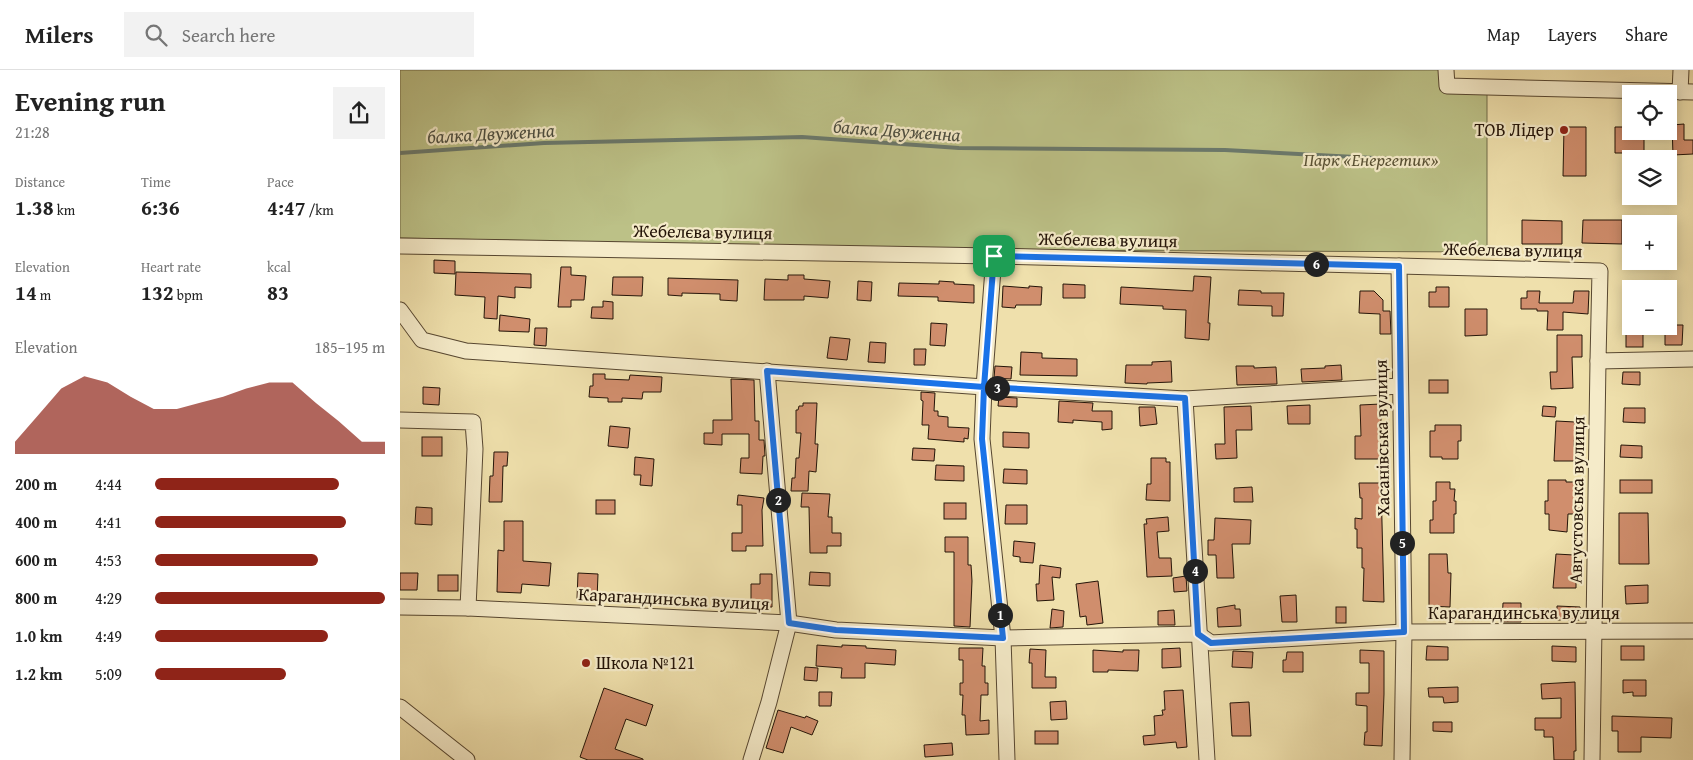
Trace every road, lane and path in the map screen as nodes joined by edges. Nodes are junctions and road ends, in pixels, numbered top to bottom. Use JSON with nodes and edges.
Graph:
{"nodes":[{"id":1,"x":1446,"y":70,"type":"edge"},
{"id":2,"x":1681,"y":70,"type":"edge"},
{"id":3,"x":1687,"y":92,"type":"edge"},
{"id":4,"x":400,"y":246,"type":"edge"},
{"id":5,"x":994,"y":256,"type":"junction"},
{"id":6,"x":1399,"y":266,"type":"junction"},
{"id":7,"x":400,"y":310,"type":"edge"},
{"id":8,"x":1693,"y":359,"type":"edge"},
{"id":9,"x":1598,"y":361,"type":"junction"},
{"id":10,"x":767,"y":371,"type":"junction"},
{"id":11,"x":1400,"y":386,"type":"junction"},
{"id":12,"x":984,"y":387,"type":"junction"},
{"id":13,"x":1185,"y":398,"type":"junction"},
{"id":14,"x":400,"y":420,"type":"edge"},
{"id":15,"x":400,"y":607,"type":"edge"},
{"id":16,"x":468,"y":608,"type":"junction"},
{"id":17,"x":789,"y":623,"type":"junction"},
{"id":18,"x":1595,"y":631,"type":"junction"},
{"id":19,"x":1693,"y":631,"type":"edge"},
{"id":20,"x":1404,"y":632,"type":"junction"},
{"id":21,"x":1198,"y":634,"type":"junction"},
{"id":22,"x":1003,"y":638,"type":"junction"},
{"id":23,"x":400,"y":707,"type":"edge"},
{"id":24,"x":467,"y":760,"type":"edge"},
{"id":25,"x":751,"y":760,"type":"edge"},
{"id":26,"x":1007,"y":760,"type":"edge"},
{"id":27,"x":1207,"y":760,"type":"edge"},
{"id":28,"x":1402,"y":760,"type":"edge"},
{"id":29,"x":1592,"y":760,"type":"edge"}],
"edges":[{"from":1,"to":3,"type":"street"},
{"from":2,"to":3,"type":"street"},
{"from":4,"to":5,"type":"street","name":"Жебелєва вулиця"},
{"from":5,"to":6,"type":"street","name":"Жебелєва вулиця"},
{"from":5,"to":12,"type":"street"},
{"from":6,"to":9,"type":"street","name":"Жебелєва вулиця"},
{"from":6,"to":11,"type":"street","name":"Хасанівська вулиця"},
{"from":7,"to":10,"type":"street"},
{"from":8,"to":9,"type":"street"},
{"from":9,"to":18,"type":"street","name":"Августовська вулиця"},
{"from":10,"to":12,"type":"street"},
{"from":10,"to":17,"type":"street"},
{"from":11,"to":13,"type":"street"},
{"from":11,"to":20,"type":"street","name":"Хасанівська вулиця"},
{"from":12,"to":13,"type":"street"},
{"from":12,"to":22,"type":"street"},
{"from":13,"to":21,"type":"street"},
{"from":14,"to":16,"type":"street"},
{"from":15,"to":16,"type":"street","name":"Карагандинська вулиця"},
{"from":16,"to":17,"type":"street","name":"Карагандинська вулиця"},
{"from":17,"to":22,"type":"street","name":"Карагандинська вулиця"},
{"from":17,"to":25,"type":"street"},
{"from":18,"to":19,"type":"street","name":"Карагандинська вулиця"},
{"from":18,"to":20,"type":"street","name":"Карагандинська вулиця"},
{"from":18,"to":29,"type":"street","name":"Августовська вулиця"},
{"from":20,"to":21,"type":"street","name":"Карагандинська вулиця"},
{"from":20,"to":28,"type":"street","name":"Хасанівська вулиця"},
{"from":21,"to":22,"type":"street","name":"Карагандинська вулиця"},
{"from":21,"to":27,"type":"street"},
{"from":22,"to":26,"type":"street"},
{"from":23,"to":24,"type":"street"}]}
